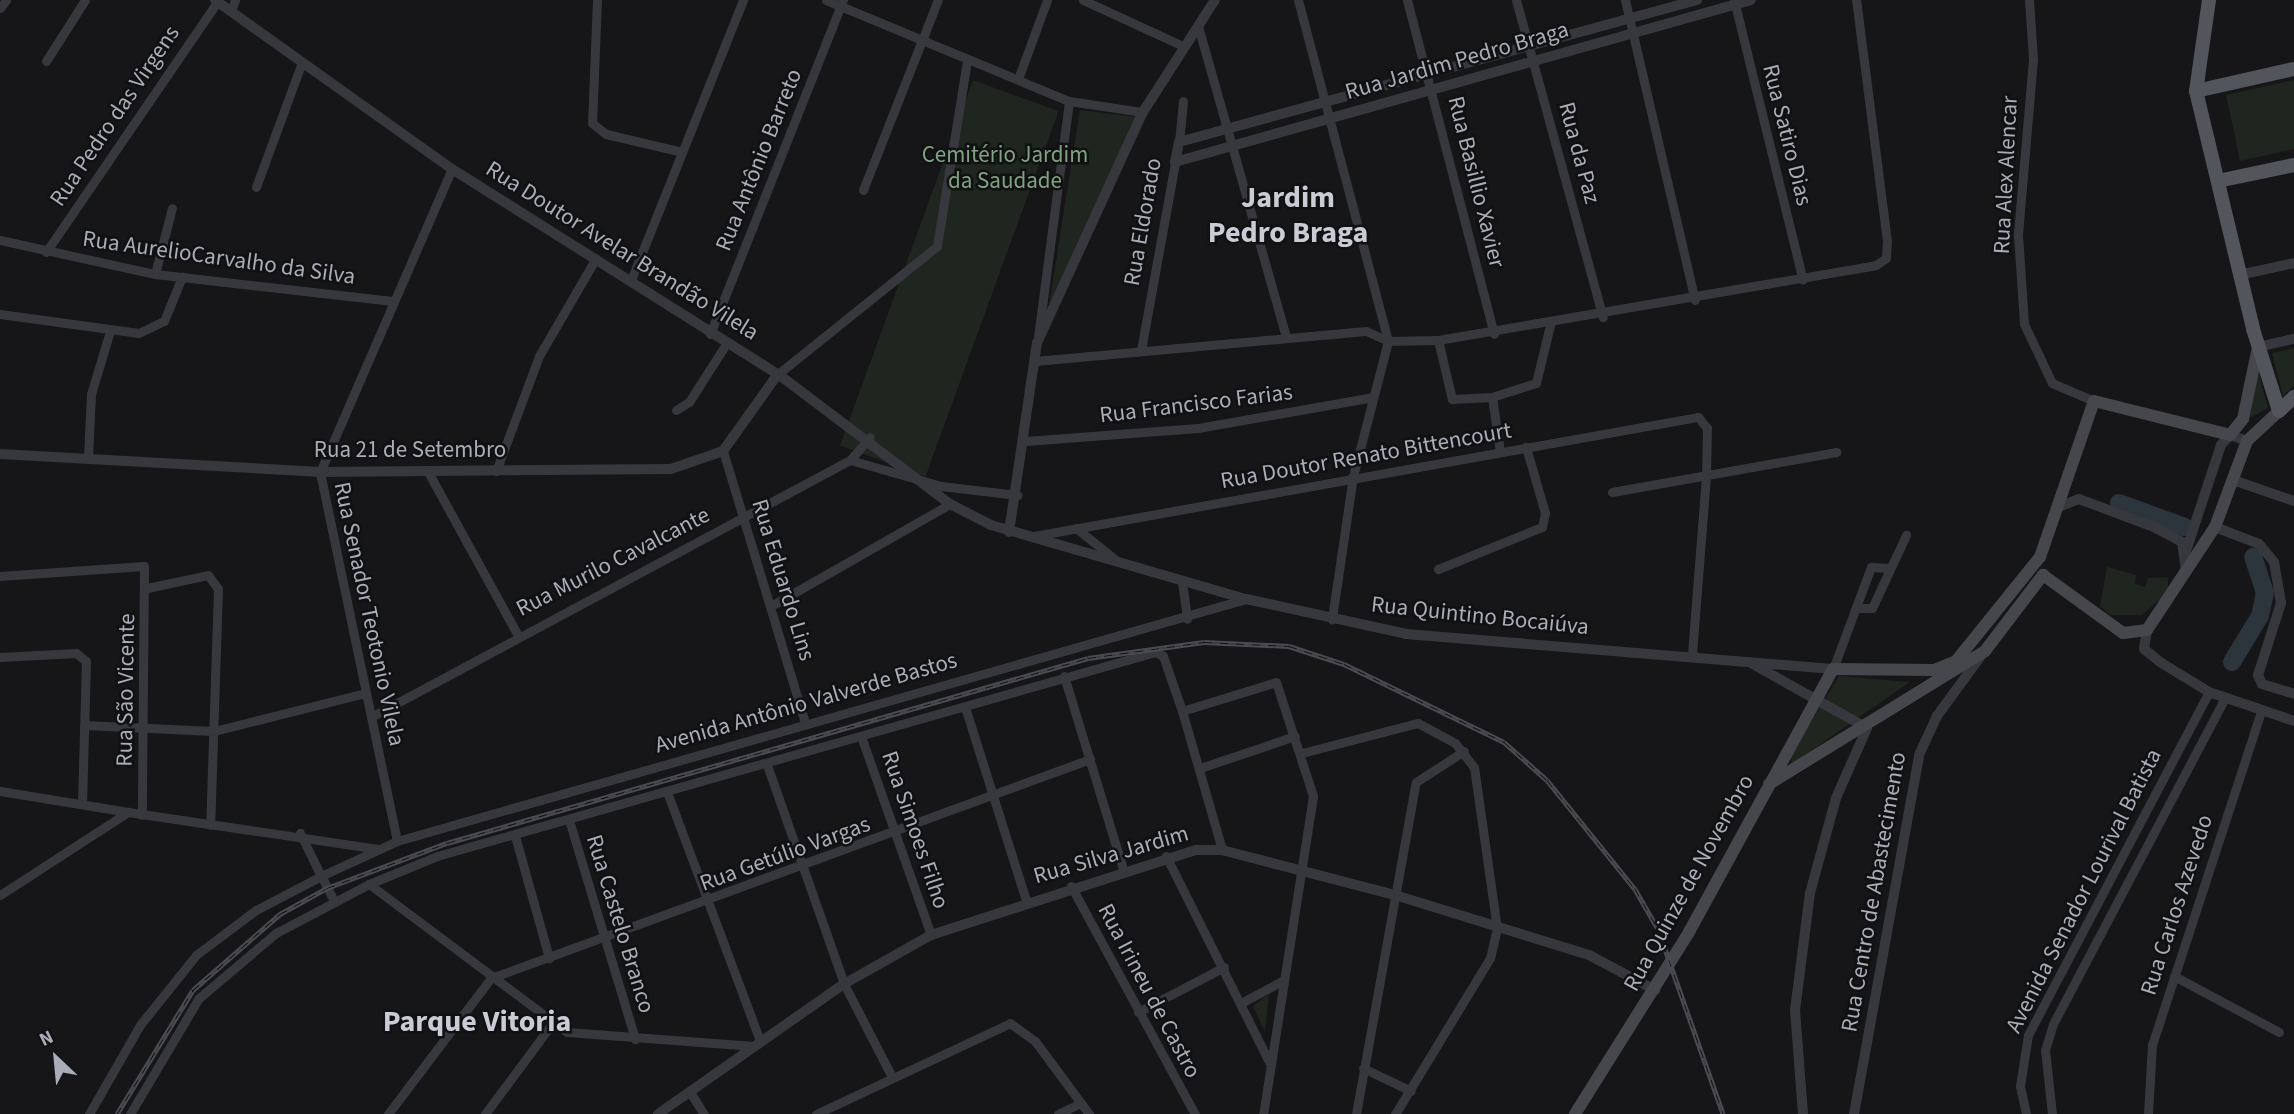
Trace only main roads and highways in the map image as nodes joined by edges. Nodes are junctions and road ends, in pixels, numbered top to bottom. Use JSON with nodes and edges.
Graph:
{"nodes":[{"id":1,"x":2209,"y":0,"type":"edge"},
{"id":2,"x":2294,"y":69,"type":"edge"},
{"id":3,"x":2196,"y":91,"type":"junction"},
{"id":4,"x":2294,"y":165,"type":"edge"},
{"id":5,"x":2218,"y":181,"type":"junction"},
{"id":6,"x":2258,"y":346,"type":"junction"},
{"id":7,"x":2294,"y":397,"type":"edge"},
{"id":8,"x":2279,"y":411,"type":"junction"},
{"id":9,"x":2040,"y":557,"type":"junction"},
{"id":10,"x":2043,"y":575,"type":"junction"},
{"id":11,"x":1959,"y":664,"type":"junction"},
{"id":12,"x":1833,"y":668,"type":"joint"},
{"id":13,"x":1909,"y":671,"type":"junction"},
{"id":14,"x":1899,"y":707,"type":"junction"},
{"id":15,"x":1768,"y":785,"type":"junction"},
{"id":16,"x":1575,"y":1114,"type":"edge"}],
"edges":[{"from":1,"to":3,"type":"main road"},
{"from":2,"to":3,"type":"main road"},
{"from":3,"to":5,"type":"main road"},
{"from":4,"to":5,"type":"main road"},
{"from":5,"to":6,"type":"main road"},
{"from":6,"to":8,"type":"main road"},
{"from":6,"to":9,"type":"main road"},
{"from":7,"to":8,"type":"main road"},
{"from":8,"to":10,"type":"main road"},
{"from":9,"to":10,"type":"main road"},
{"from":9,"to":11,"type":"main road"},
{"from":10,"to":11,"type":"main road"},
{"from":11,"to":13,"type":"main road","name":"Rua Quintino Bocaiúva"},
{"from":11,"to":14,"type":"main road"},
{"from":12,"to":13,"type":"main road","name":"Rua Quintino Bocaiúva"},
{"from":12,"to":15,"type":"main road","name":"Rua Quinze de Novembro"},
{"from":13,"to":14,"type":"main road"},
{"from":14,"to":15,"type":"main road"},
{"from":15,"to":16,"type":"main road","name":"Rua Quinze de Novembro"}]}
